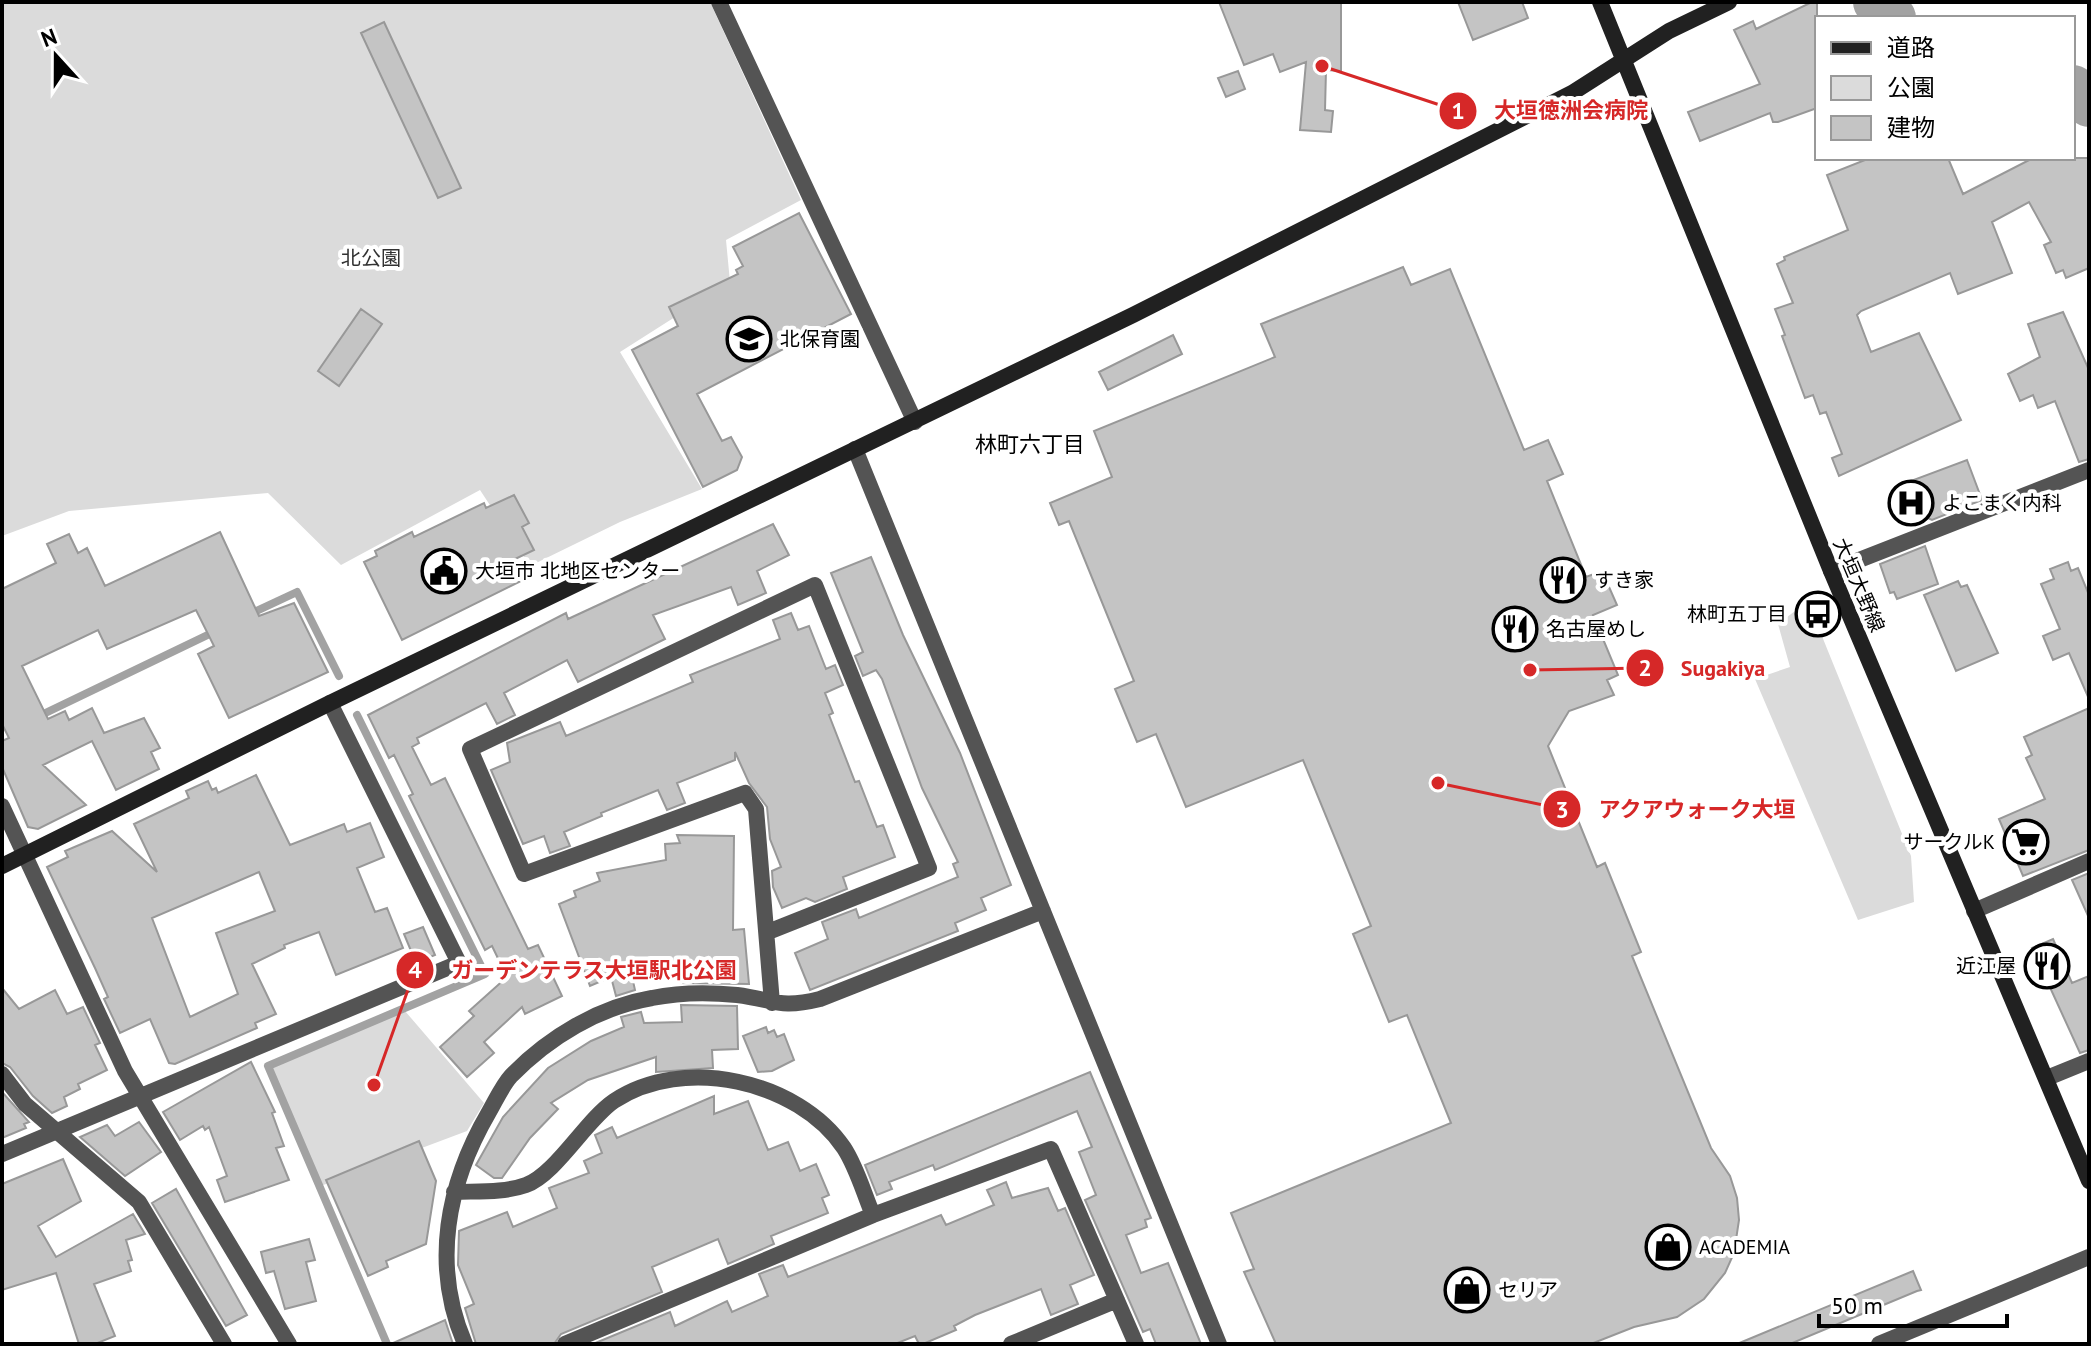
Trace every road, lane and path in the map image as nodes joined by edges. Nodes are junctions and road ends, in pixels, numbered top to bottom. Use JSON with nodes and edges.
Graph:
{"nodes":[{"id":1,"x":719,"y":2,"type":"edge"},
{"id":2,"x":1600,"y":2,"type":"edge"},
{"id":3,"x":1729,"y":2,"type":"edge"},
{"id":4,"x":1623,"y":61,"type":"junction"},
{"id":5,"x":915,"y":422,"type":"junction"},
{"id":6,"x":855,"y":449,"type":"junction"},
{"id":7,"x":2089,"y":470,"type":"edge"},
{"id":8,"x":1831,"y":571,"type":"junction"},
{"id":9,"x":330,"y":703,"type":"junction"},
{"id":10,"x":2,"y":806,"type":"edge"},
{"id":11,"x":27,"y":854,"type":"junction"},
{"id":12,"x":2089,"y":861,"type":"edge"},
{"id":13,"x":2,"y":866,"type":"edge"},
{"id":14,"x":1043,"y":911,"type":"junction"},
{"id":15,"x":1974,"y":911,"type":"junction"},
{"id":16,"x":768,"y":932,"type":"junction"},
{"id":17,"x":772,"y":1003,"type":"junction"},
{"id":18,"x":2089,"y":1061,"type":"edge"},
{"id":19,"x":2,"y":1074,"type":"edge"},
{"id":20,"x":2047,"y":1078,"type":"junction"},
{"id":21,"x":141,"y":1094,"type":"junction"},
{"id":22,"x":56,"y":1132,"type":"junction"},
{"id":23,"x":2,"y":1154,"type":"edge"},
{"id":24,"x":2089,"y":1181,"type":"edge"},
{"id":25,"x":454,"y":1192,"type":"junction"},
{"id":26,"x":873,"y":1215,"type":"junction"},
{"id":27,"x":2089,"y":1257,"type":"edge"},
{"id":28,"x":1117,"y":1300,"type":"junction"},
{"id":29,"x":224,"y":1344,"type":"edge"},
{"id":30,"x":289,"y":1344,"type":"edge"},
{"id":31,"x":465,"y":1344,"type":"edge"},
{"id":32,"x":565,"y":1344,"type":"edge"},
{"id":33,"x":1011,"y":1344,"type":"edge"},
{"id":34,"x":1136,"y":1344,"type":"edge"},
{"id":35,"x":1219,"y":1344,"type":"edge"},
{"id":36,"x":1879,"y":1344,"type":"edge"}],
"edges":[{"from":1,"to":5,"type":"street"},
{"from":2,"to":4,"type":"street","name":"大垣大野線"},
{"from":3,"to":4,"type":"street"},
{"from":4,"to":5,"type":"street"},
{"from":4,"to":8,"type":"street","name":"大垣大野線"},
{"from":5,"to":6,"type":"street"},
{"from":6,"to":9,"type":"street"},
{"from":6,"to":14,"type":"street"},
{"from":7,"to":8,"type":"street"},
{"from":8,"to":15,"type":"street","name":"大垣大野線"},
{"from":9,"to":11,"type":"street"},
{"from":9,"to":21,"type":"street"},
{"from":10,"to":11,"type":"street"},
{"from":11,"to":13,"type":"street"},
{"from":11,"to":21,"type":"street"},
{"from":12,"to":15,"type":"street"},
{"from":14,"to":17,"type":"street"},
{"from":14,"to":35,"type":"street"},
{"from":15,"to":20,"type":"street","name":"大垣大野線"},
{"from":16,"to":16,"type":"street"},
{"from":16,"to":17,"type":"street"},
{"from":17,"to":25,"type":"street"},
{"from":18,"to":20,"type":"street"},
{"from":19,"to":22,"type":"street"},
{"from":20,"to":24,"type":"street","name":"大垣大野線"},
{"from":21,"to":22,"type":"street"},
{"from":21,"to":30,"type":"street"},
{"from":22,"to":23,"type":"street"},
{"from":22,"to":29,"type":"street"},
{"from":25,"to":26,"type":"street"},
{"from":25,"to":31,"type":"street"},
{"from":26,"to":28,"type":"street"},
{"from":26,"to":32,"type":"street"},
{"from":27,"to":36,"type":"street"},
{"from":28,"to":33,"type":"street"},
{"from":28,"to":34,"type":"street"}]}
